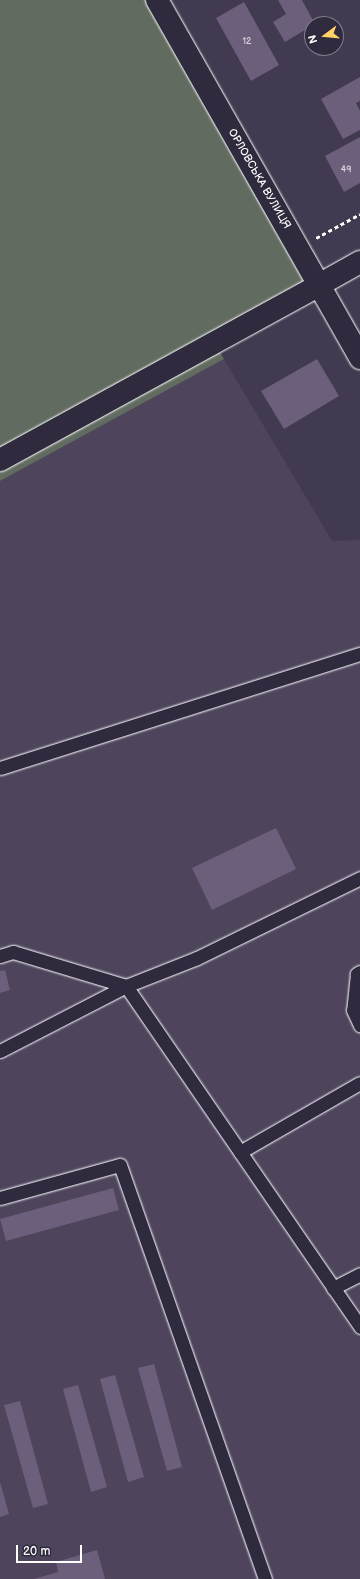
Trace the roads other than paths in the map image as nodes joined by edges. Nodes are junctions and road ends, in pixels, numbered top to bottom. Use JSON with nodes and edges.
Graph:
{"nodes":[{"id":1,"x":157,"y":0,"type":"edge"},
{"id":2,"x":360,"y":262,"type":"edge"},
{"id":3,"x":319,"y":285,"type":"junction"},
{"id":4,"x":360,"y":358,"type":"edge"},
{"id":5,"x":0,"y":460,"type":"edge"},
{"id":6,"x":360,"y":654,"type":"edge"},
{"id":7,"x":0,"y":768,"type":"edge"},
{"id":8,"x":360,"y":878,"type":"edge"},
{"id":9,"x":0,"y":956,"type":"edge"},
{"id":10,"x":360,"y":972,"type":"edge"},
{"id":11,"x":126,"y":986,"type":"junction"},
{"id":12,"x":360,"y":1025,"type":"edge"},
{"id":13,"x":0,"y":1051,"type":"edge"},
{"id":14,"x":360,"y":1083,"type":"edge"},
{"id":15,"x":240,"y":1152,"type":"junction"},
{"id":16,"x":0,"y":1198,"type":"edge"},
{"id":17,"x":360,"y":1274,"type":"edge"},
{"id":18,"x":333,"y":1288,"type":"junction"},
{"id":19,"x":360,"y":1327,"type":"edge"},
{"id":20,"x":265,"y":1579,"type":"edge"}],
"edges":[{"from":1,"to":3,"type":"street","name":"ОРЛОВСЬКА ВУЛИЦЯ"},
{"from":2,"to":3,"type":"street"},
{"from":3,"to":4,"type":"street","name":"ОРЛОВСЬКА ВУЛИЦЯ"},
{"from":3,"to":5,"type":"street"},
{"from":6,"to":7,"type":"lane"},
{"from":8,"to":11,"type":"lane"},
{"from":9,"to":11,"type":"lane"},
{"from":10,"to":12,"type":"lane"},
{"from":11,"to":13,"type":"lane"},
{"from":11,"to":15,"type":"lane"},
{"from":14,"to":15,"type":"lane"},
{"from":15,"to":18,"type":"lane"},
{"from":16,"to":20,"type":"lane"},
{"from":17,"to":18,"type":"lane"},
{"from":18,"to":19,"type":"lane"}]}
